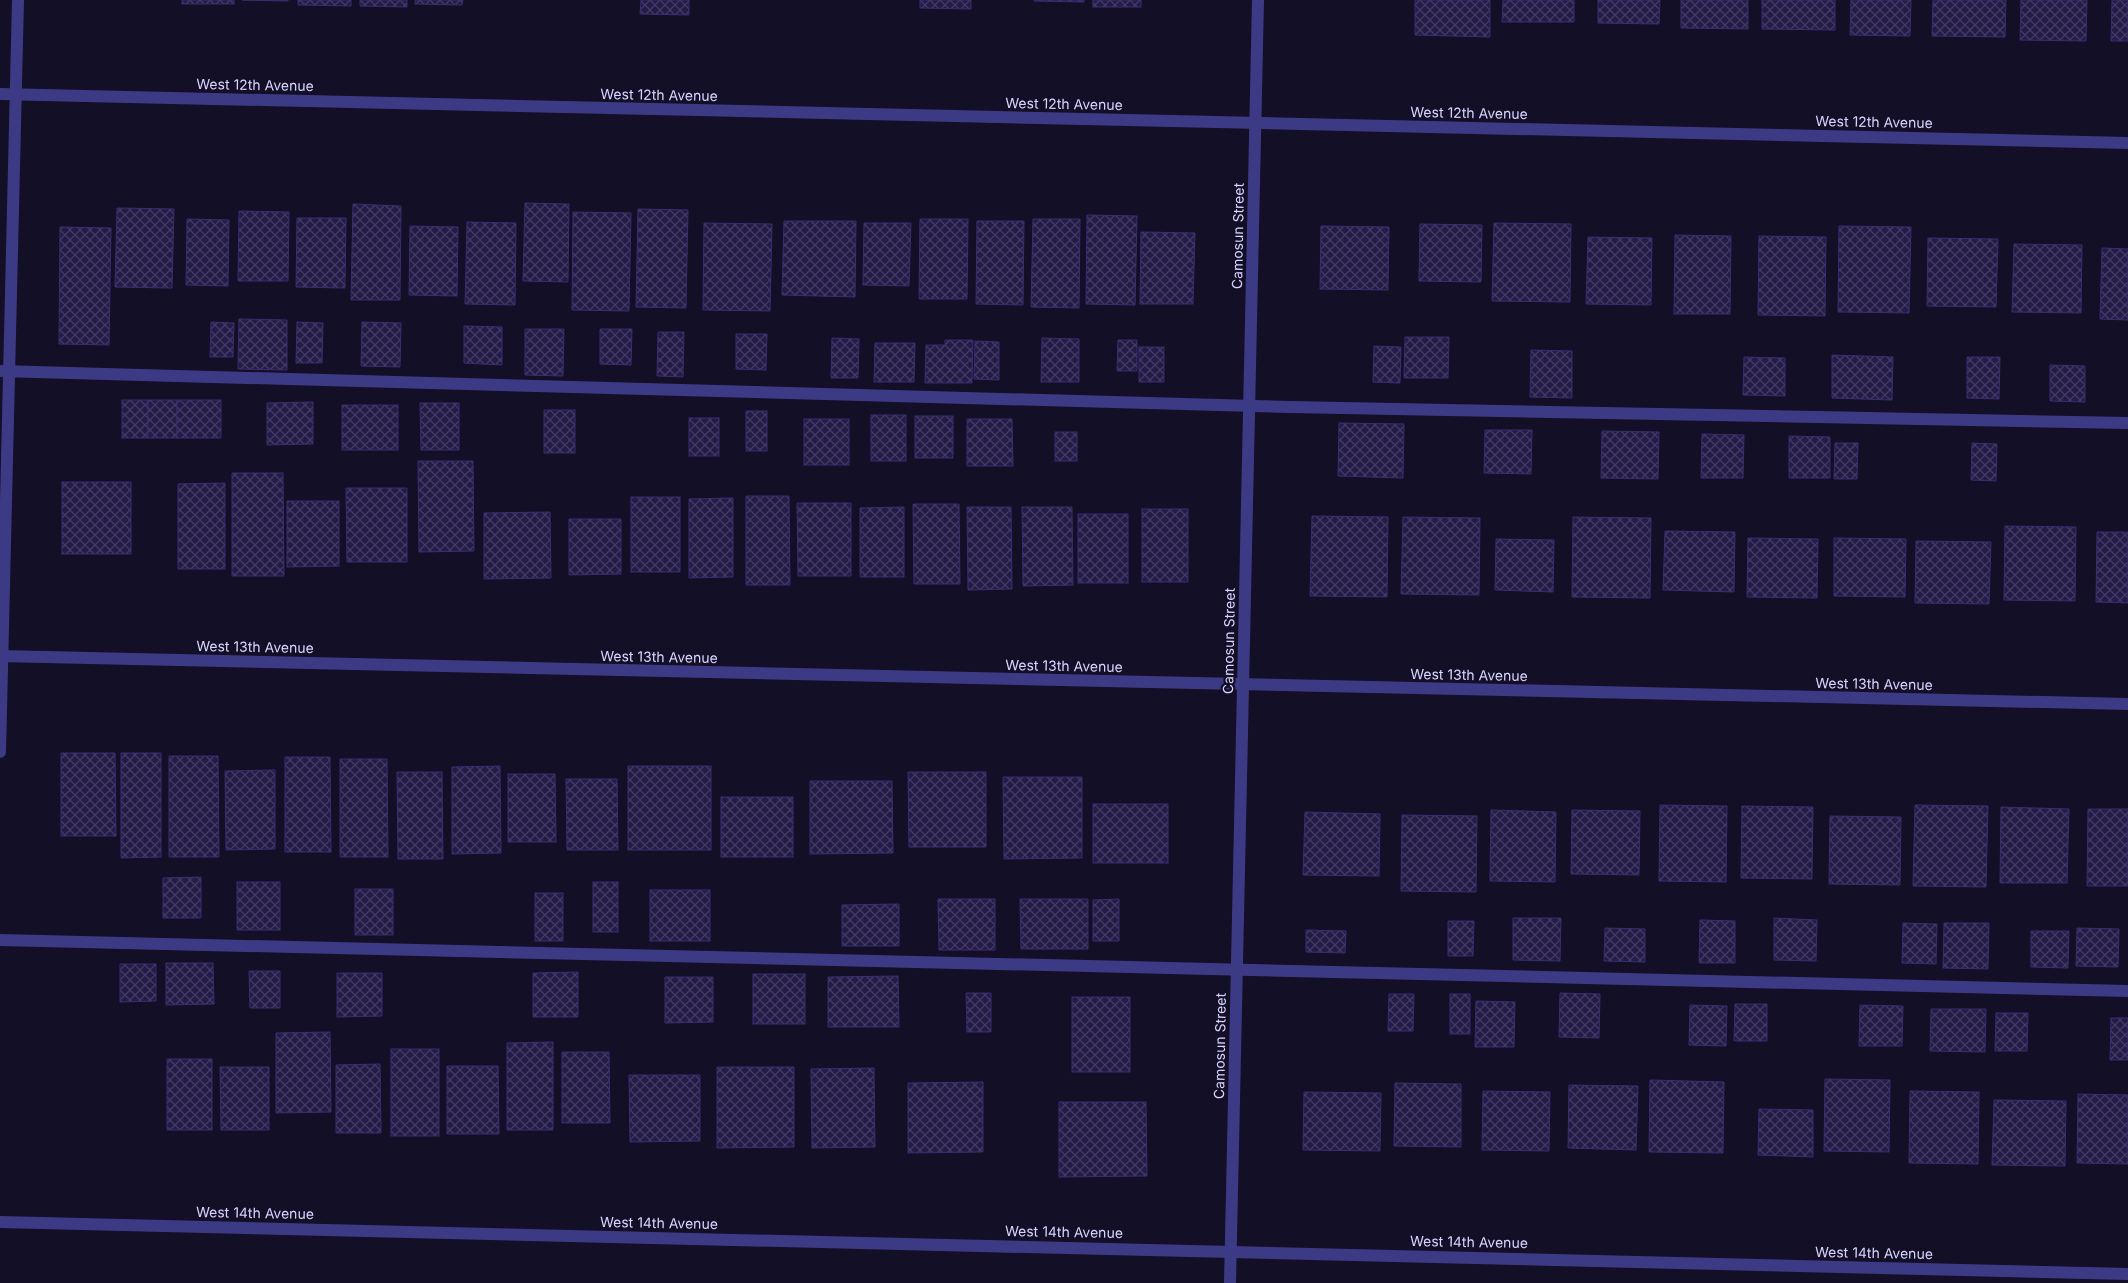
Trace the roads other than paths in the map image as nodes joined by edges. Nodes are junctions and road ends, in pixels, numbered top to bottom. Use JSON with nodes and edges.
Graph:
{"nodes":[{"id":1,"x":18,"y":0,"type":"edge"},
{"id":2,"x":1258,"y":0,"type":"edge"},
{"id":3,"x":0,"y":94,"type":"edge"},
{"id":4,"x":15,"y":95,"type":"junction"},
{"id":5,"x":1255,"y":123,"type":"junction"},
{"id":6,"x":2128,"y":143,"type":"edge"},
{"id":7,"x":4,"y":371,"type":"edge"},
{"id":8,"x":1249,"y":406,"type":"junction"},
{"id":9,"x":2128,"y":423,"type":"edge"},
{"id":10,"x":1,"y":656,"type":"edge"},
{"id":11,"x":1244,"y":685,"type":"junction"},
{"id":12,"x":2128,"y":704,"type":"edge"},
{"id":13,"x":0,"y":752,"type":"edge"},
{"id":14,"x":0,"y":940,"type":"edge"},
{"id":15,"x":1237,"y":968,"type":"junction"},
{"id":16,"x":2128,"y":991,"type":"edge"},
{"id":17,"x":0,"y":1222,"type":"edge"},
{"id":18,"x":1231,"y":1251,"type":"junction"},
{"id":19,"x":2128,"y":1274,"type":"edge"},
{"id":20,"x":1230,"y":1283,"type":"edge"}],
"edges":[{"from":1,"to":4,"type":"street"},
{"from":2,"to":5,"type":"street","name":"Camosun Street"},
{"from":3,"to":4,"type":"street","name":"West 12th Avenue"},
{"from":4,"to":5,"type":"street","name":"West 12th Avenue"},
{"from":4,"to":7,"type":"street"},
{"from":5,"to":6,"type":"street","name":"West 12th Avenue"},
{"from":5,"to":8,"type":"street","name":"Camosun Street"},
{"from":7,"to":8,"type":"street"},
{"from":7,"to":10,"type":"street"},
{"from":8,"to":9,"type":"street"},
{"from":8,"to":11,"type":"street","name":"Camosun Street"},
{"from":10,"to":11,"type":"street","name":"West 13th Avenue"},
{"from":10,"to":13,"type":"street"},
{"from":11,"to":12,"type":"street","name":"West 13th Avenue"},
{"from":11,"to":15,"type":"street","name":"Camosun Street"},
{"from":14,"to":15,"type":"street"},
{"from":15,"to":16,"type":"street"},
{"from":15,"to":18,"type":"street","name":"Camosun Street"},
{"from":17,"to":18,"type":"street","name":"West 14th Avenue"},
{"from":18,"to":19,"type":"street","name":"West 14th Avenue"},
{"from":18,"to":20,"type":"street","name":"Camosun Street"}]}
